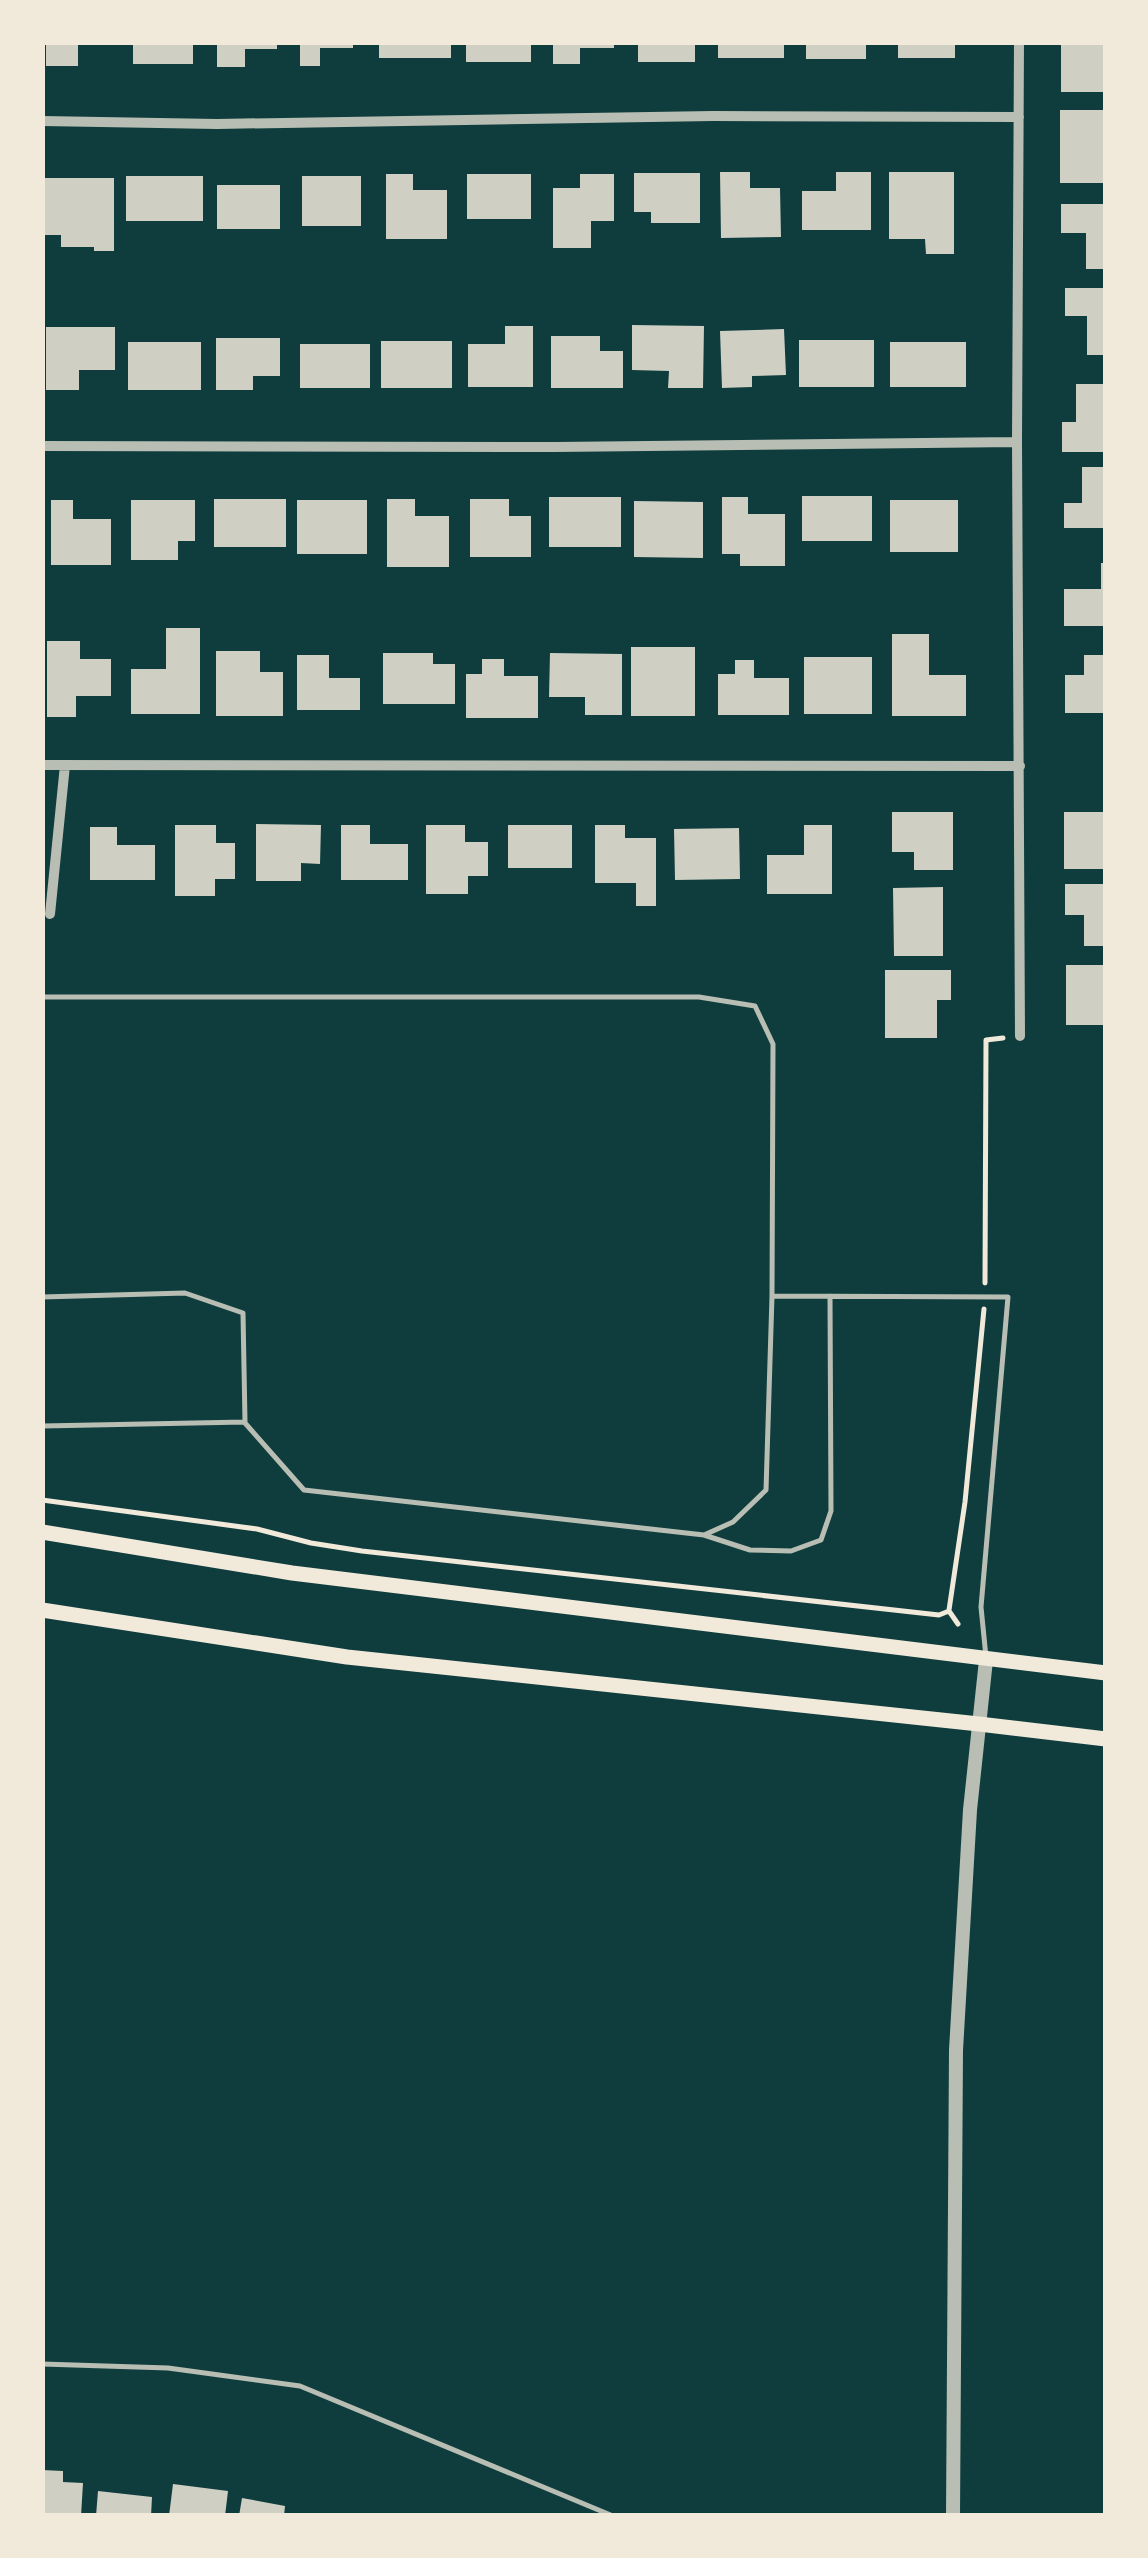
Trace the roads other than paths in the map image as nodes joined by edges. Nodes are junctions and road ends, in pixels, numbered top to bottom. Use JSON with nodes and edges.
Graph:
{"nodes":[{"id":1,"x":1019,"y":42,"type":"edge"},
{"id":2,"x":1019,"y":117,"type":"junction"},
{"id":3,"x":42,"y":121,"type":"edge"},
{"id":4,"x":1017,"y":442,"type":"junction"},
{"id":5,"x":42,"y":446,"type":"edge"},
{"id":6,"x":42,"y":765,"type":"edge"},
{"id":7,"x":65,"y":765,"type":"junction"},
{"id":8,"x":1020,"y":766,"type":"junction"},
{"id":9,"x":50,"y":914,"type":"dead end"},
{"id":10,"x":42,"y":996,"type":"edge"},
{"id":11,"x":1020,"y":1036,"type":"dead end"},
{"id":12,"x":772,"y":1296,"type":"junction"},
{"id":13,"x":830,"y":1296,"type":"junction"},
{"id":14,"x":42,"y":1297,"type":"edge"},
{"id":15,"x":245,"y":1422,"type":"junction"},
{"id":16,"x":42,"y":1426,"type":"edge"},
{"id":17,"x":42,"y":1532,"type":"edge"},
{"id":18,"x":704,"y":1536,"type":"junction"},
{"id":19,"x":42,"y":1610,"type":"edge"},
{"id":20,"x":986,"y":1660,"type":"junction"},
{"id":21,"x":1106,"y":1672,"type":"edge"},
{"id":22,"x":979,"y":1724,"type":"junction"},
{"id":23,"x":1106,"y":1739,"type":"edge"},
{"id":24,"x":42,"y":2364,"type":"edge"},
{"id":25,"x":613,"y":2516,"type":"edge"},
{"id":26,"x":953,"y":2516,"type":"edge"}],
"edges":[{"from":1,"to":2,"type":"street"},
{"from":2,"to":3,"type":"street"},
{"from":2,"to":4,"type":"street"},
{"from":4,"to":5,"type":"street"},
{"from":4,"to":8,"type":"street"},
{"from":6,"to":7,"type":"street"},
{"from":7,"to":8,"type":"street"},
{"from":7,"to":9,"type":"street"},
{"from":8,"to":11,"type":"street"},
{"from":10,"to":12,"type":"lane"},
{"from":12,"to":13,"type":"lane"},
{"from":12,"to":18,"type":"lane"},
{"from":13,"to":18,"type":"lane"},
{"from":13,"to":20,"type":"lane"},
{"from":14,"to":15,"type":"lane"},
{"from":15,"to":16,"type":"lane"},
{"from":15,"to":18,"type":"lane"},
{"from":17,"to":20,"type":"main road"},
{"from":19,"to":22,"type":"main road"},
{"from":20,"to":21,"type":"main road"},
{"from":20,"to":22,"type":"street"},
{"from":22,"to":23,"type":"main road"},
{"from":22,"to":26,"type":"street"},
{"from":24,"to":25,"type":"lane"}]}
